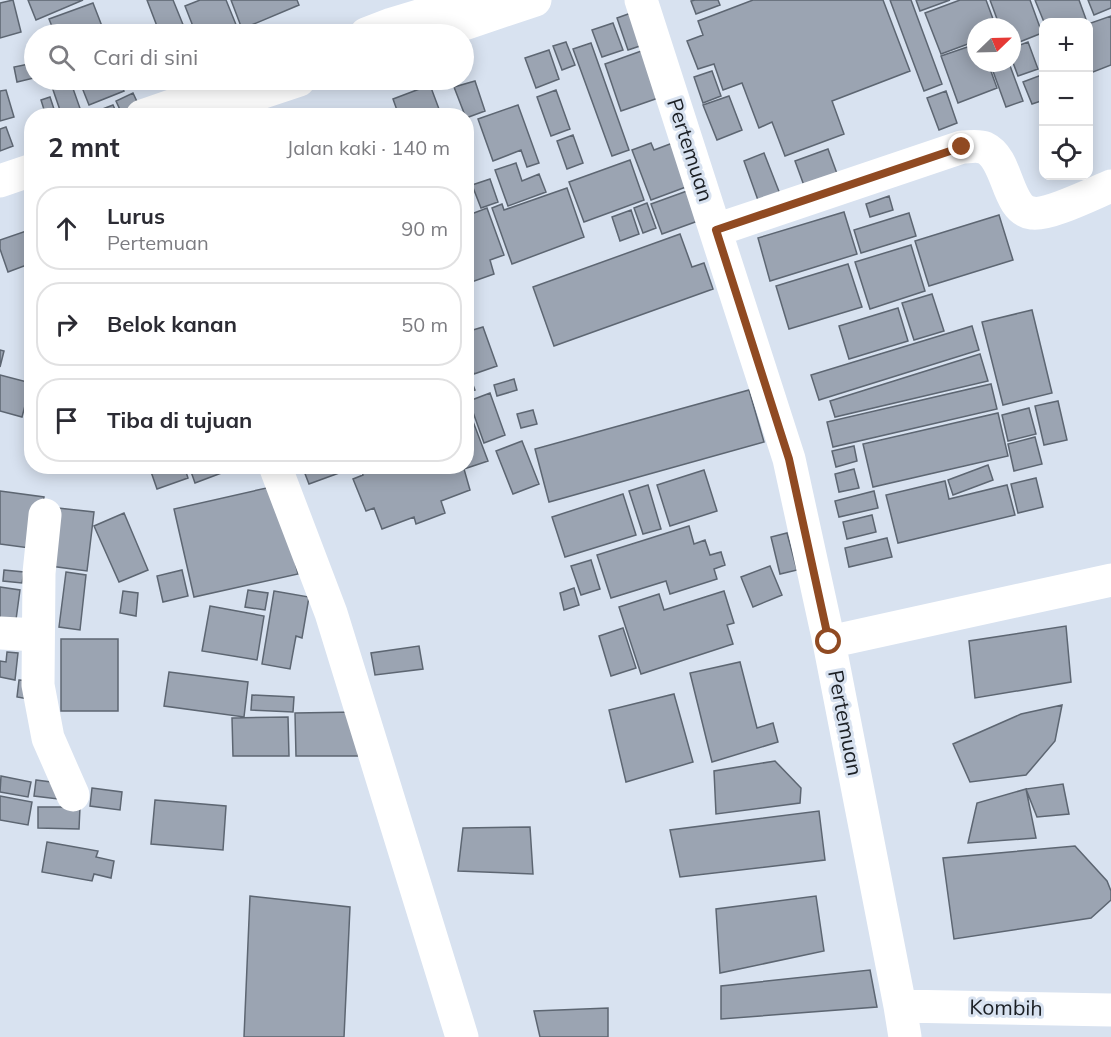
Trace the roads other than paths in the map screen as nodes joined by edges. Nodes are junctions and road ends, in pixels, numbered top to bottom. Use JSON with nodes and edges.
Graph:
{"nodes":[{"id":1,"x":472,"y":0,"type":"edge"},
{"id":2,"x":536,"y":0,"type":"edge"},
{"id":3,"x":641,"y":0,"type":"edge"},
{"id":4,"x":392,"y":24,"type":"edge"},
{"id":5,"x":463,"y":24,"type":"edge"},
{"id":6,"x":218,"y":90,"type":"edge"},
{"id":7,"x":269,"y":90,"type":"edge"},
{"id":8,"x":165,"y":108,"type":"edge"},
{"id":9,"x":216,"y":108,"type":"edge"},
{"id":10,"x":24,"y":154,"type":"edge"},
{"id":11,"x":0,"y":161,"type":"edge"},
{"id":12,"x":24,"y":173,"type":"edge"},
{"id":13,"x":0,"y":181,"type":"edge"},
{"id":14,"x":1111,"y":186,"type":"edge"},
{"id":15,"x":716,"y":230,"type":"junction"},
{"id":16,"x":278,"y":474,"type":"edge"},
{"id":17,"x":45,"y":515,"type":"dead end"},
{"id":18,"x":1111,"y":580,"type":"edge"},
{"id":19,"x":0,"y":633,"type":"edge"},
{"id":20,"x":37,"y":635,"type":"junction"},
{"id":21,"x":829,"y":642,"type":"junction"},
{"id":22,"x":73,"y":795,"type":"dead end"},
{"id":23,"x":1111,"y":1010,"type":"edge"},
{"id":24,"x":903,"y":1022,"type":"edge"},
{"id":25,"x":462,"y":1037,"type":"edge"}],
"edges":[{"from":1,"to":4,"type":"main road"},
{"from":2,"to":5,"type":"main road"},
{"from":3,"to":15,"type":"main road","name":"Pertemuan"},
{"from":6,"to":8,"type":"main road"},
{"from":7,"to":9,"type":"main road"},
{"from":10,"to":11,"type":"main road"},
{"from":12,"to":13,"type":"main road"},
{"from":14,"to":15,"type":"main road"},
{"from":15,"to":21,"type":"main road","name":"Pertemuan"},
{"from":16,"to":25,"type":"main road"},
{"from":17,"to":20,"type":"main road"},
{"from":18,"to":21,"type":"main road"},
{"from":19,"to":20,"type":"main road"},
{"from":20,"to":22,"type":"main road"},
{"from":21,"to":24,"type":"main road","name":"Pertemuan"},
{"from":23,"to":24,"type":"main road","name":"Kombih"}]}
